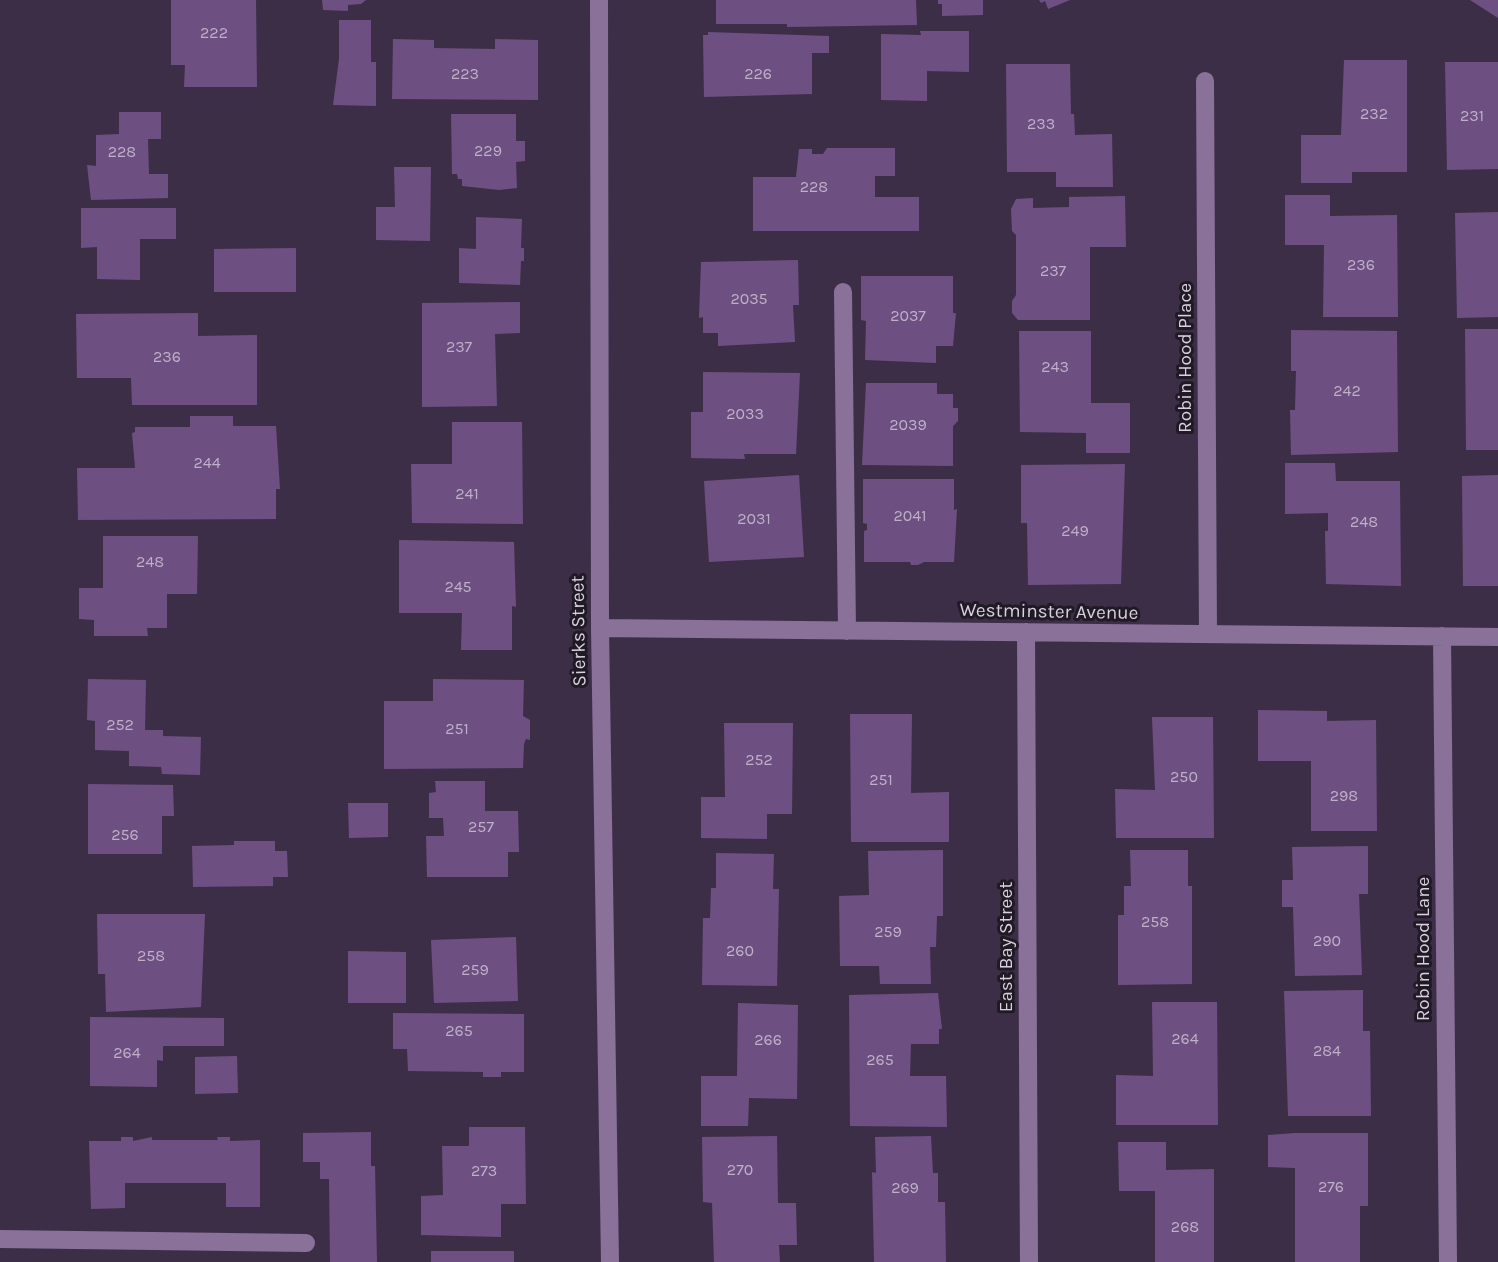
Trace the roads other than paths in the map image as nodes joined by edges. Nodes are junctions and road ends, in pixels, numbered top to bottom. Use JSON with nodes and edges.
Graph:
{"nodes":[{"id":1,"x":599,"y":0,"type":"edge"},
{"id":2,"x":1205,"y":81,"type":"dead end"},
{"id":3,"x":844,"y":292,"type":"dead end"},
{"id":4,"x":600,"y":628,"type":"junction"},
{"id":5,"x":848,"y":631,"type":"junction"},
{"id":6,"x":1026,"y":632,"type":"junction"},
{"id":7,"x":1208,"y":634,"type":"junction"},
{"id":8,"x":1442,"y":636,"type":"junction"},
{"id":9,"x":1498,"y":637,"type":"edge"},
{"id":10,"x":0,"y":1238,"type":"edge"},
{"id":11,"x":306,"y":1243,"type":"dead end"},
{"id":12,"x":610,"y":1262,"type":"edge"},
{"id":13,"x":1029,"y":1262,"type":"edge"},
{"id":14,"x":1448,"y":1262,"type":"edge"}],
"edges":[{"from":1,"to":4,"type":"street","name":"Sierks Street"},
{"from":2,"to":7,"type":"street","name":"Robin Hood Place"},
{"from":3,"to":5,"type":"street"},
{"from":4,"to":5,"type":"street","name":"Westminster Avenue"},
{"from":4,"to":12,"type":"street","name":"Sierks Street"},
{"from":5,"to":6,"type":"street","name":"Westminster Avenue"},
{"from":6,"to":7,"type":"street","name":"Westminster Avenue"},
{"from":6,"to":13,"type":"street","name":"East Bay Street"},
{"from":7,"to":8,"type":"street","name":"Westminster Avenue"},
{"from":8,"to":9,"type":"street","name":"Westminster Avenue"},
{"from":8,"to":14,"type":"street","name":"Robin Hood Lane"},
{"from":10,"to":11,"type":"street"}]}
